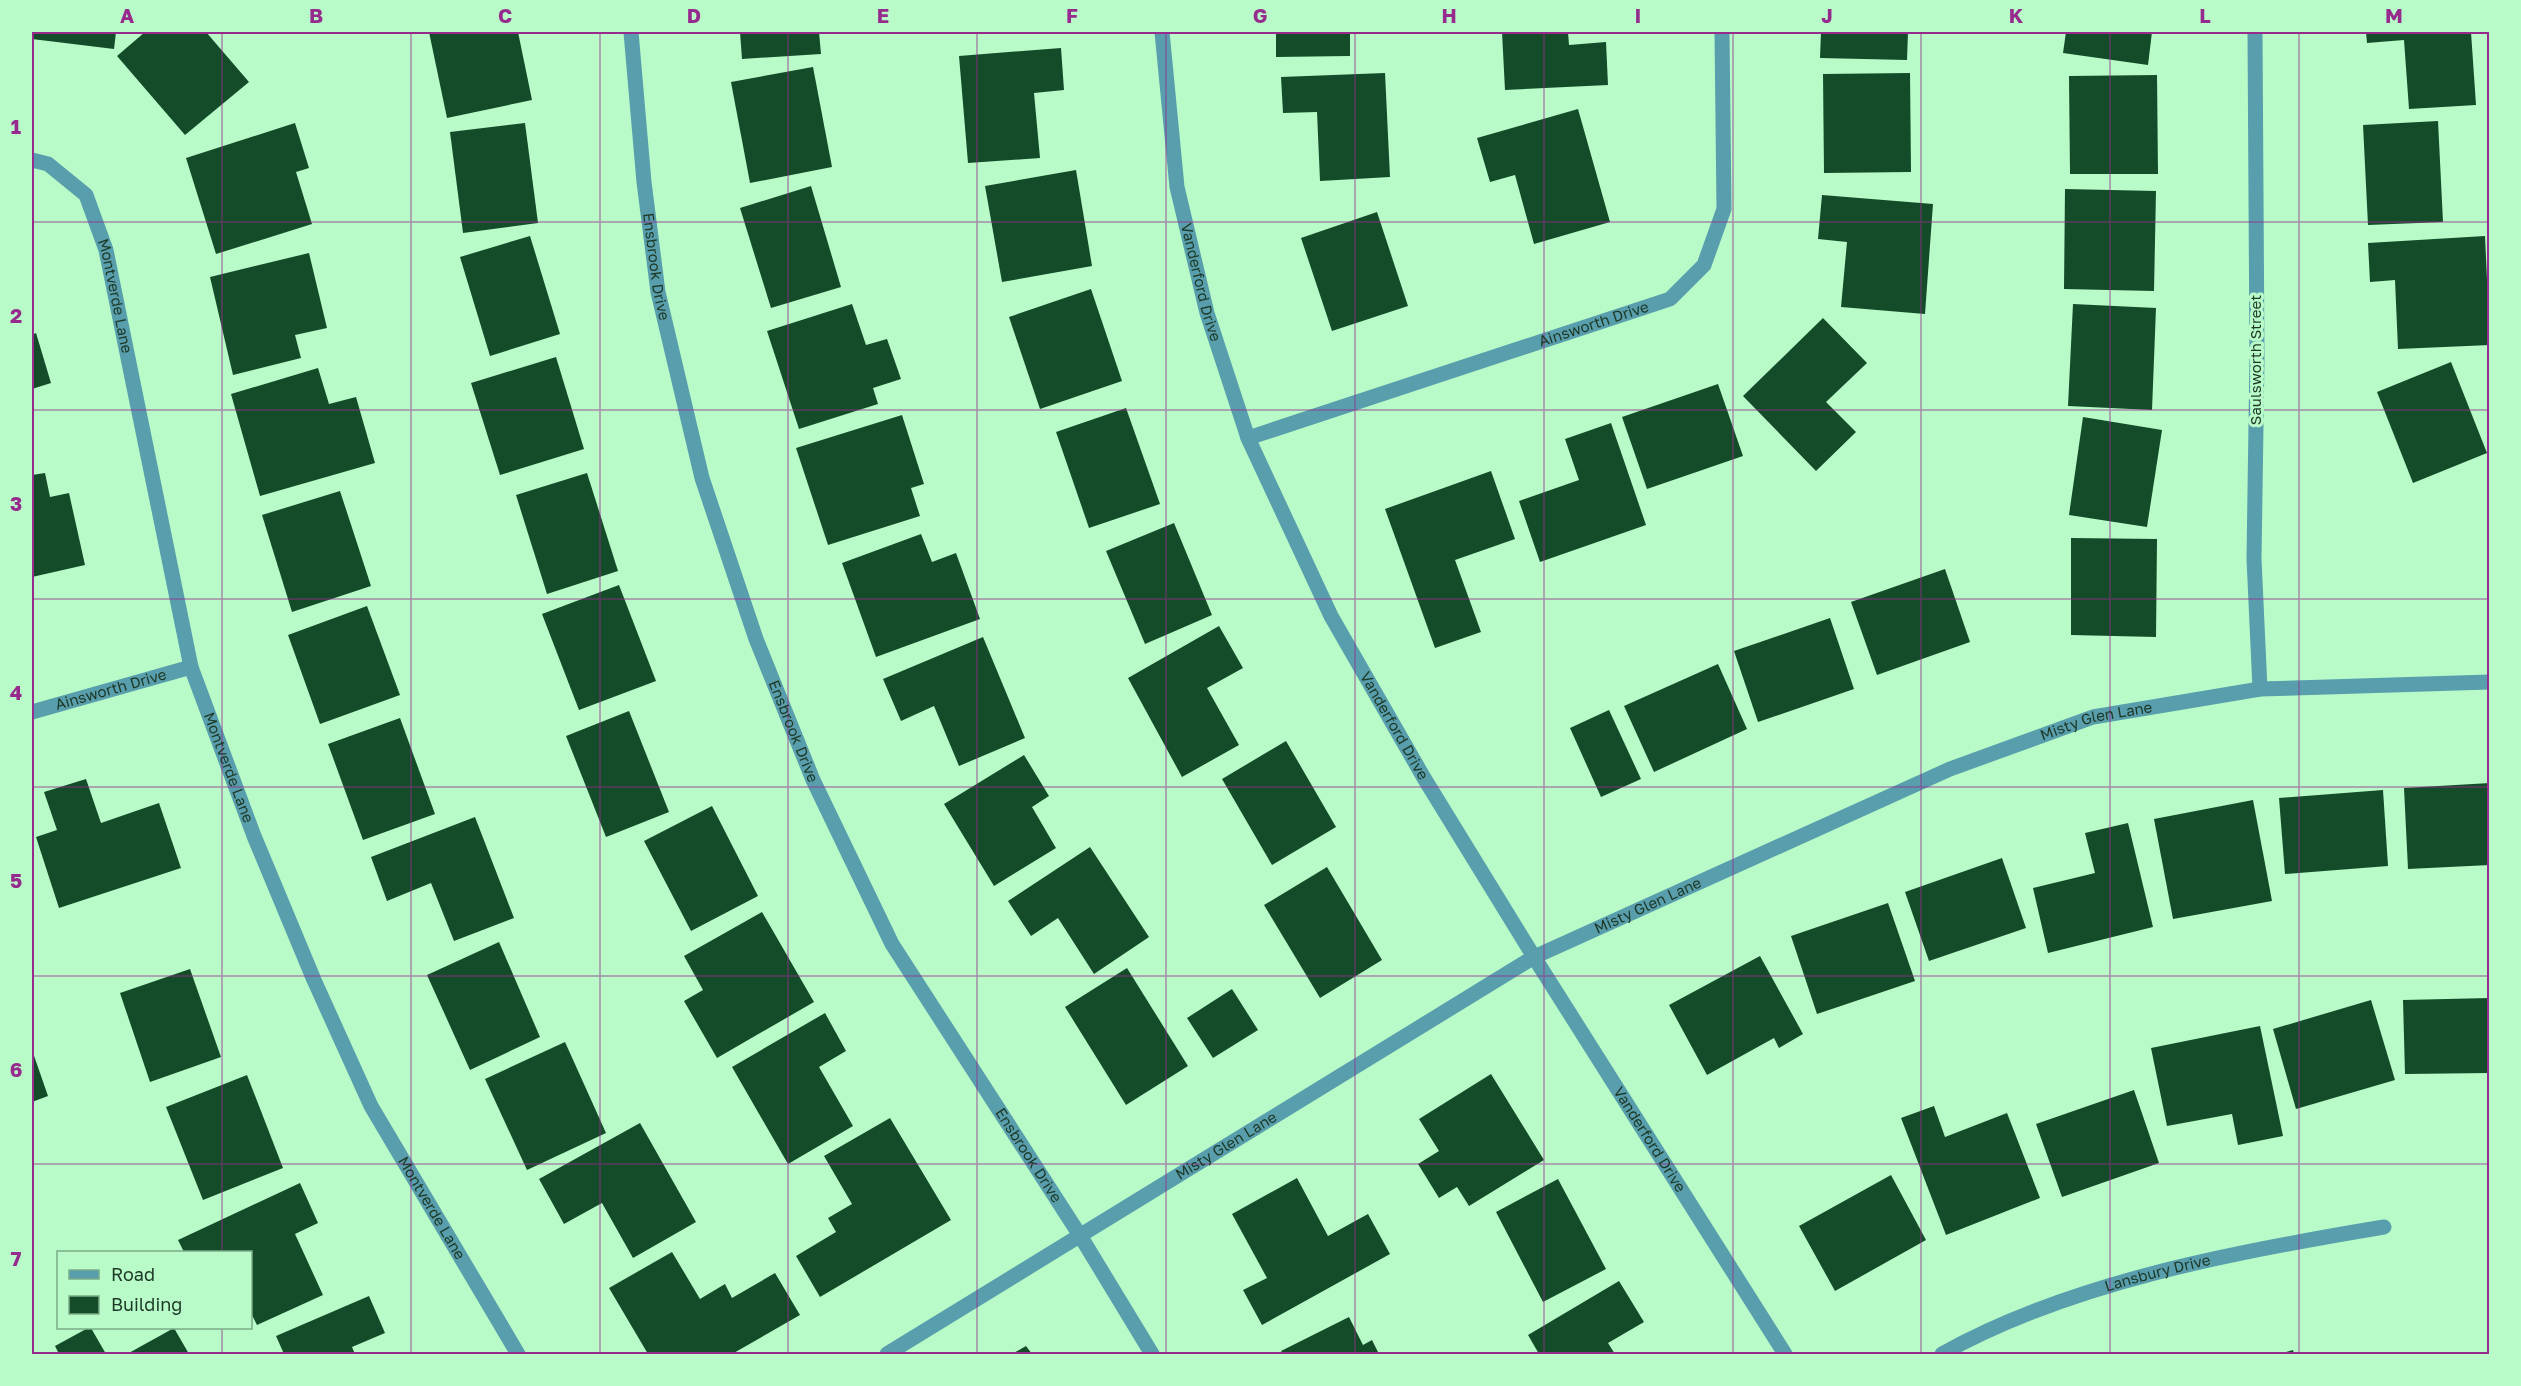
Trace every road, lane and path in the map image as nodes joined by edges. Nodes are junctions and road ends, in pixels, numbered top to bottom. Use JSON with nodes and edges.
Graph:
{"nodes":[{"id":1,"x":631,"y":32,"type":"edge"},
{"id":2,"x":1162,"y":32,"type":"edge"},
{"id":3,"x":1722,"y":32,"type":"edge"},
{"id":4,"x":2255,"y":32,"type":"edge"},
{"id":5,"x":32,"y":160,"type":"edge"},
{"id":6,"x":1248,"y":438,"type":"junction"},
{"id":7,"x":192,"y":668,"type":"junction"},
{"id":8,"x":2490,"y":682,"type":"edge"},
{"id":9,"x":2260,"y":689,"type":"junction"},
{"id":10,"x":32,"y":712,"type":"edge"},
{"id":11,"x":1534,"y":957,"type":"junction"},
{"id":12,"x":2384,"y":1227,"type":"dead end"},
{"id":13,"x":1081,"y":1237,"type":"junction"},
{"id":14,"x":518,"y":1354,"type":"edge"},
{"id":15,"x":887,"y":1354,"type":"edge"},
{"id":16,"x":1152,"y":1354,"type":"edge"},
{"id":17,"x":1785,"y":1354,"type":"edge"},
{"id":18,"x":1942,"y":1354,"type":"edge"}],
"edges":[{"from":1,"to":13,"type":"street","name":"Ensbrook Drive"},
{"from":2,"to":6,"type":"street","name":"Vanderford Drive"},
{"from":3,"to":6,"type":"street","name":"Ainsworth Drive"},
{"from":4,"to":9,"type":"street","name":"Saulsworth Street"},
{"from":5,"to":7,"type":"street","name":"Montverde Lane"},
{"from":6,"to":11,"type":"street","name":"Vanderford Drive"},
{"from":7,"to":10,"type":"street","name":"Ainsworth Drive"},
{"from":7,"to":14,"type":"street","name":"Montverde Lane"},
{"from":8,"to":9,"type":"street","name":"Misty Glen Lane"},
{"from":9,"to":11,"type":"street","name":"Misty Glen Lane"},
{"from":11,"to":13,"type":"street","name":"Misty Glen Lane"},
{"from":11,"to":17,"type":"street","name":"Vanderford Drive"},
{"from":12,"to":18,"type":"street","name":"Lansbury Drive"},
{"from":13,"to":15,"type":"street","name":"Misty Glen Lane"},
{"from":13,"to":16,"type":"street","name":"Ensbrook Drive"}]}
